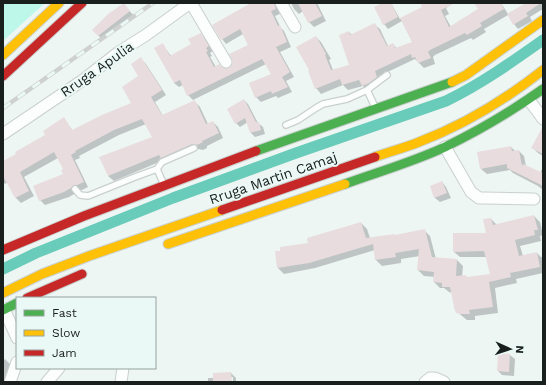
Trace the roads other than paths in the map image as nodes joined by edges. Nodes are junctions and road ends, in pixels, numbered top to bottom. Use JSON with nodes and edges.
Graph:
{"nodes":[{"id":1,"x":59,"y":3,"type":"edge"},
{"id":2,"x":82,"y":3,"type":"edge"},
{"id":3,"x":190,"y":3,"type":"edge"},
{"id":4,"x":281,"y":3,"type":"edge"},
{"id":5,"x":543,"y":20,"type":"edge"},
{"id":6,"x":295,"y":28,"type":"dead end"},
{"id":7,"x":3,"y":55,"type":"edge"},
{"id":8,"x":226,"y":62,"type":"dead end"},
{"id":9,"x":543,"y":70,"type":"edge"},
{"id":10,"x":387,"y":75,"type":"dead end"},
{"id":11,"x":3,"y":76,"type":"edge"},
{"id":12,"x":543,"y":89,"type":"edge"},
{"id":13,"x":367,"y":90,"type":"junction"},
{"id":14,"x":529,"y":100,"type":"junction"},
{"id":15,"x":376,"y":109,"type":"junction"},
{"id":16,"x":543,"y":119,"type":"edge"},
{"id":17,"x":286,"y":125,"type":"dead end"},
{"id":18,"x":3,"y":134,"type":"edge"},
{"id":19,"x":445,"y":147,"type":"junction"},
{"id":20,"x":194,"y":148,"type":"dead end"},
{"id":21,"x":158,"y":169,"type":"junction"},
{"id":22,"x":164,"y":185,"type":"junction"},
{"id":23,"x":75,"y":189,"type":"dead end"},
{"id":24,"x":534,"y":199,"type":"dead end"},
{"id":25,"x":157,"y":248,"type":"dead end"},
{"id":26,"x":3,"y":250,"type":"edge"},
{"id":27,"x":90,"y":271,"type":"dead end"},
{"id":28,"x":3,"y":293,"type":"edge"},
{"id":29,"x":29,"y":297,"type":"edge"},
{"id":30,"x":16,"y":303,"type":"edge"},
{"id":31,"x":4,"y":309,"type":"edge"},
{"id":32,"x":16,"y":336,"type":"edge"},
{"id":33,"x":16,"y":365,"type":"edge"},
{"id":34,"x":57,"y":369,"type":"edge"},
{"id":35,"x":123,"y":369,"type":"edge"},
{"id":36,"x":10,"y":382,"type":"edge"},
{"id":37,"x":47,"y":382,"type":"edge"},
{"id":38,"x":121,"y":382,"type":"edge"},
{"id":39,"x":426,"y":382,"type":"edge"},
{"id":40,"x":444,"y":382,"type":"edge"}],
"edges":[{"from":1,"to":7,"type":"main road"},
{"from":2,"to":11,"type":"main road"},
{"from":3,"to":8,"type":"street"},
{"from":3,"to":18,"type":"street","name":"Rruga Apulia"},
{"from":4,"to":6,"type":"street"},
{"from":5,"to":15,"type":"main road"},
{"from":9,"to":28,"type":"main road","name":"Rruga Martin Camaj"},
{"from":10,"to":13,"type":"lane"},
{"from":12,"to":14,"type":"main road","name":"Rruga Martin Camaj"},
{"from":13,"to":15,"type":"lane"},
{"from":13,"to":17,"type":"lane"},
{"from":14,"to":16,"type":"street"},
{"from":14,"to":19,"type":"main road","name":"Rruga Martin Camaj"},
{"from":15,"to":22,"type":"main road"},
{"from":19,"to":24,"type":"street"},
{"from":19,"to":25,"type":"main road","name":"Rruga Martin Camaj"},
{"from":20,"to":21,"type":"lane"},
{"from":21,"to":22,"type":"lane"},
{"from":21,"to":23,"type":"lane"},
{"from":22,"to":26,"type":"main road"},
{"from":27,"to":29,"type":"main road"},
{"from":30,"to":31,"type":"main road"},
{"from":31,"to":32,"type":"street"},
{"from":33,"to":36,"type":"street"},
{"from":34,"to":37,"type":"street"},
{"from":35,"to":38,"type":"street"},
{"from":39,"to":40,"type":"street"}]}
